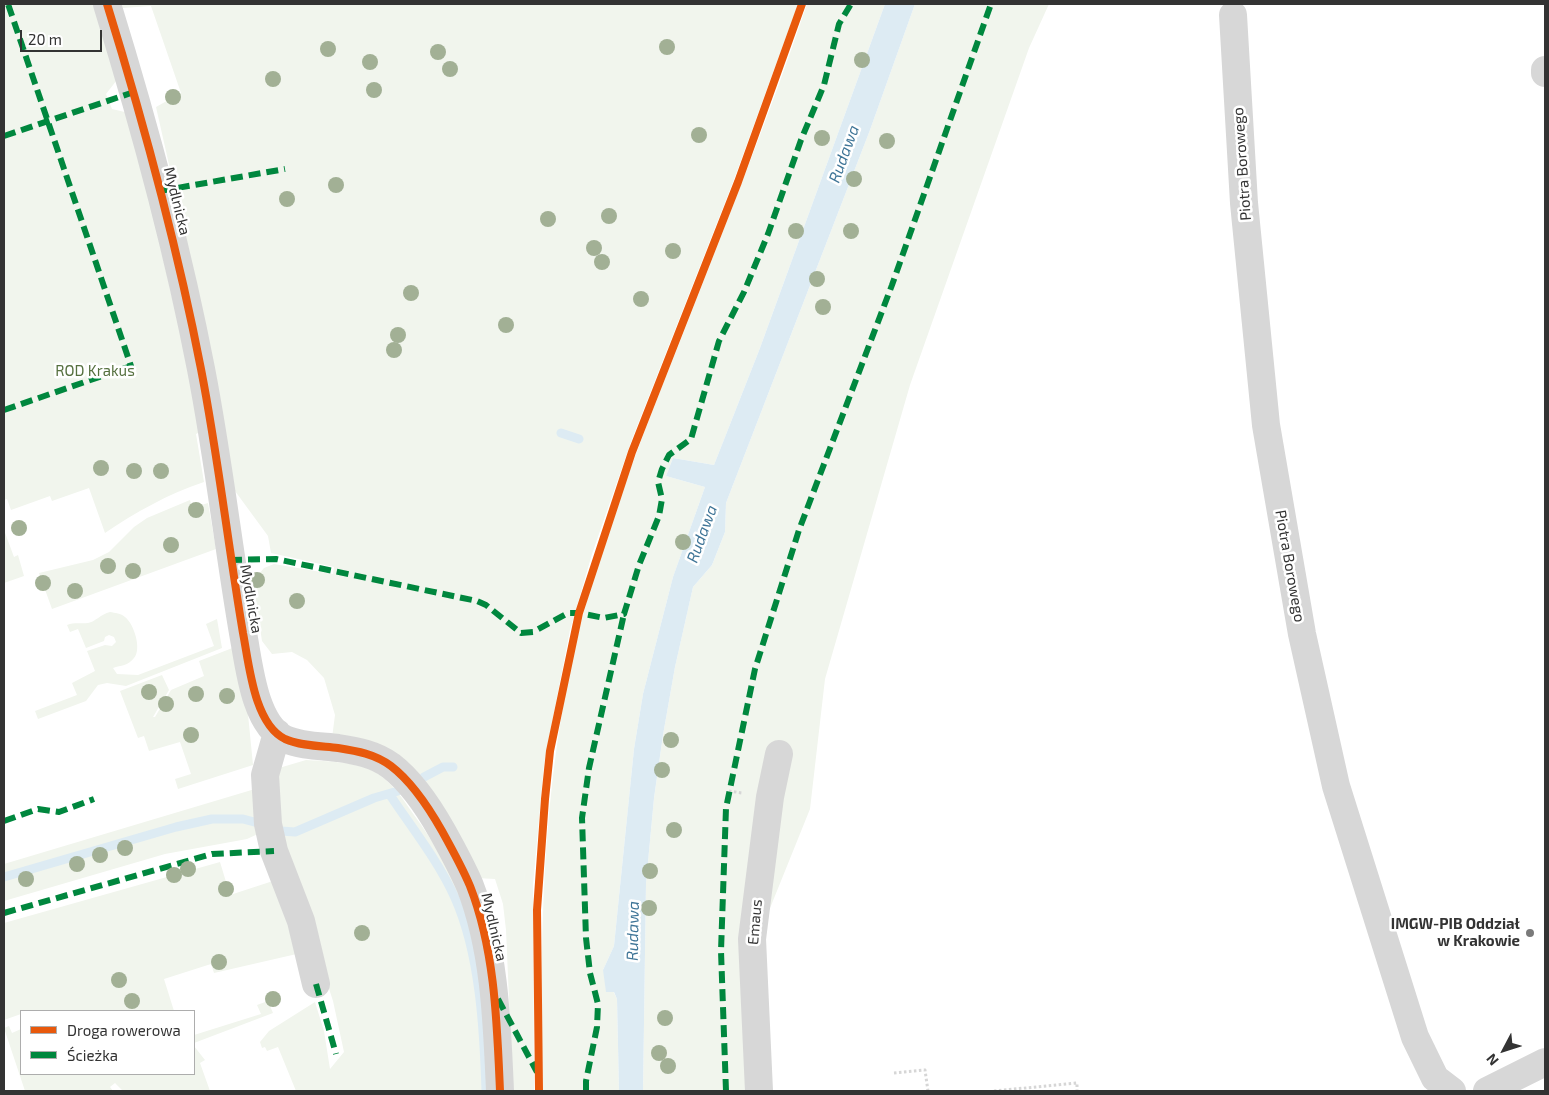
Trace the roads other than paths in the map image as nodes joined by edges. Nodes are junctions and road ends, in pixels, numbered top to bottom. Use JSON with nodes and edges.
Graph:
{"nodes":[{"id":1,"x":107,"y":4,"type":"edge"},
{"id":2,"x":1233,"y":15,"type":"dead end"},
{"id":3,"x":277,"y":734,"type":"junction"},
{"id":4,"x":779,"y":754,"type":"dead end"},
{"id":5,"x":316,"y":984,"type":"dead end"},
{"id":6,"x":1545,"y":1062,"type":"edge"},
{"id":7,"x":500,"y":1091,"type":"edge"},
{"id":8,"x":759,"y":1091,"type":"edge"},
{"id":9,"x":1452,"y":1091,"type":"edge"},
{"id":10,"x":1487,"y":1091,"type":"edge"}],
"edges":[{"from":1,"to":3,"type":"street","name":"Mydlnicka"},
{"from":2,"to":9,"type":"street","name":"Piotra Borowego"},
{"from":3,"to":5,"type":"street"},
{"from":3,"to":7,"type":"street","name":"Mydlnicka"},
{"from":4,"to":8,"type":"street","name":"Emaus"},
{"from":6,"to":10,"type":"street"}]}
